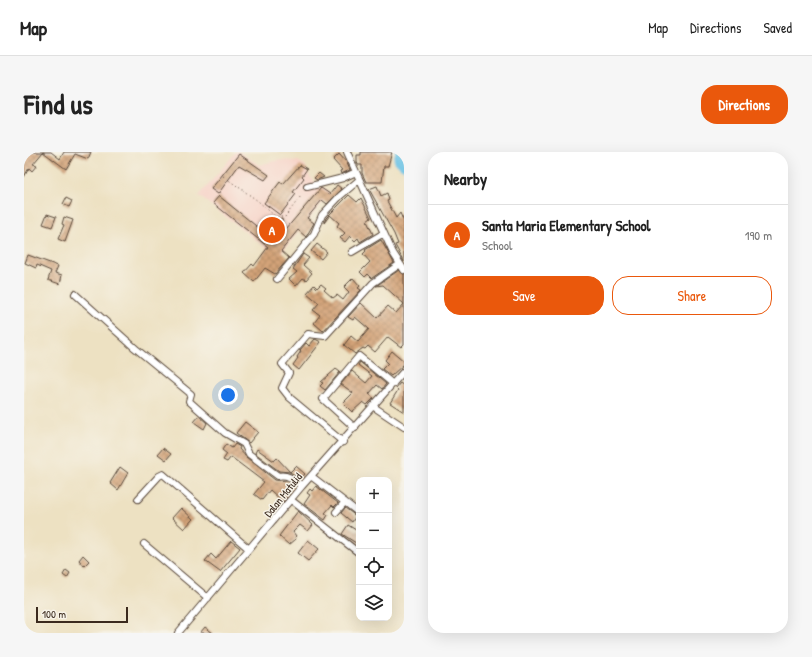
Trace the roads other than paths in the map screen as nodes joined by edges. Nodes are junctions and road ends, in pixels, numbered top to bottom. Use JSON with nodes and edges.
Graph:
{"nodes":[{"id":1,"x":349,"y":153,"type":"edge"},
{"id":2,"x":356,"y":172,"type":"junction"},
{"id":3,"x":359,"y":180,"type":"junction"},
{"id":4,"x":307,"y":187,"type":"road end"},
{"id":5,"x":384,"y":233,"type":"junction"},
{"id":6,"x":352,"y":252,"type":"dead end"},
{"id":7,"x":402,"y":267,"type":"edge"},
{"id":8,"x":277,"y":279,"type":"dead end"},
{"id":9,"x":75,"y":294,"type":"dead end"},
{"id":10,"x":404,"y":371,"type":"edge"},
{"id":11,"x":393,"y":384,"type":"junction"},
{"id":12,"x":374,"y":407,"type":"junction"},
{"id":13,"x":404,"y":427,"type":"edge"},
{"id":14,"x":355,"y":428,"type":"junction"},
{"id":15,"x":343,"y":442,"type":"junction"},
{"id":16,"x":311,"y":476,"type":"junction"},
{"id":17,"x":302,"y":486,"type":"junction"},
{"id":18,"x":138,"y":499,"type":"dead end"},
{"id":19,"x":291,"y":500,"type":"junction"},
{"id":20,"x":345,"y":502,"type":"junction"},
{"id":21,"x":356,"y":511,"type":"edge"},
{"id":22,"x":336,"y":512,"type":"dead end"},
{"id":23,"x":144,"y":544,"type":"dead end"},
{"id":24,"x":249,"y":549,"type":"junction"},
{"id":25,"x":356,"y":551,"type":"edge"},
{"id":26,"x":208,"y":598,"type":"junction"},
{"id":27,"x":178,"y":633,"type":"edge"}],
"edges":[{"from":1,"to":2,"type":"street"},
{"from":2,"to":3,"type":"street"},
{"from":2,"to":4,"type":"street"},
{"from":3,"to":5,"type":"street"},
{"from":3,"to":8,"type":"street"},
{"from":5,"to":6,"type":"street"},
{"from":5,"to":7,"type":"street"},
{"from":7,"to":15,"type":"street"},
{"from":9,"to":17,"type":"street"},
{"from":10,"to":11,"type":"street","name":"Dalan Matulid"},
{"from":11,"to":12,"type":"street","name":"Dalan Matulid"},
{"from":11,"to":14,"type":"street"},
{"from":12,"to":13,"type":"street"},
{"from":12,"to":14,"type":"street","name":"Dalan Matulid"},
{"from":14,"to":15,"type":"street","name":"Dalan Matulid"},
{"from":15,"to":16,"type":"street","name":"Dalan Matulid"},
{"from":16,"to":17,"type":"street","name":"Dalan Matulid"},
{"from":16,"to":20,"type":"street"},
{"from":17,"to":19,"type":"street","name":"Dalan Matulid"},
{"from":18,"to":24,"type":"street"},
{"from":19,"to":24,"type":"street","name":"Dalan Matulid"},
{"from":19,"to":25,"type":"street"},
{"from":20,"to":21,"type":"street"},
{"from":20,"to":22,"type":"street"},
{"from":23,"to":26,"type":"street"},
{"from":24,"to":26,"type":"street","name":"Dalan Matulid"},
{"from":26,"to":27,"type":"street","name":"Dalan Matulid"}]}
